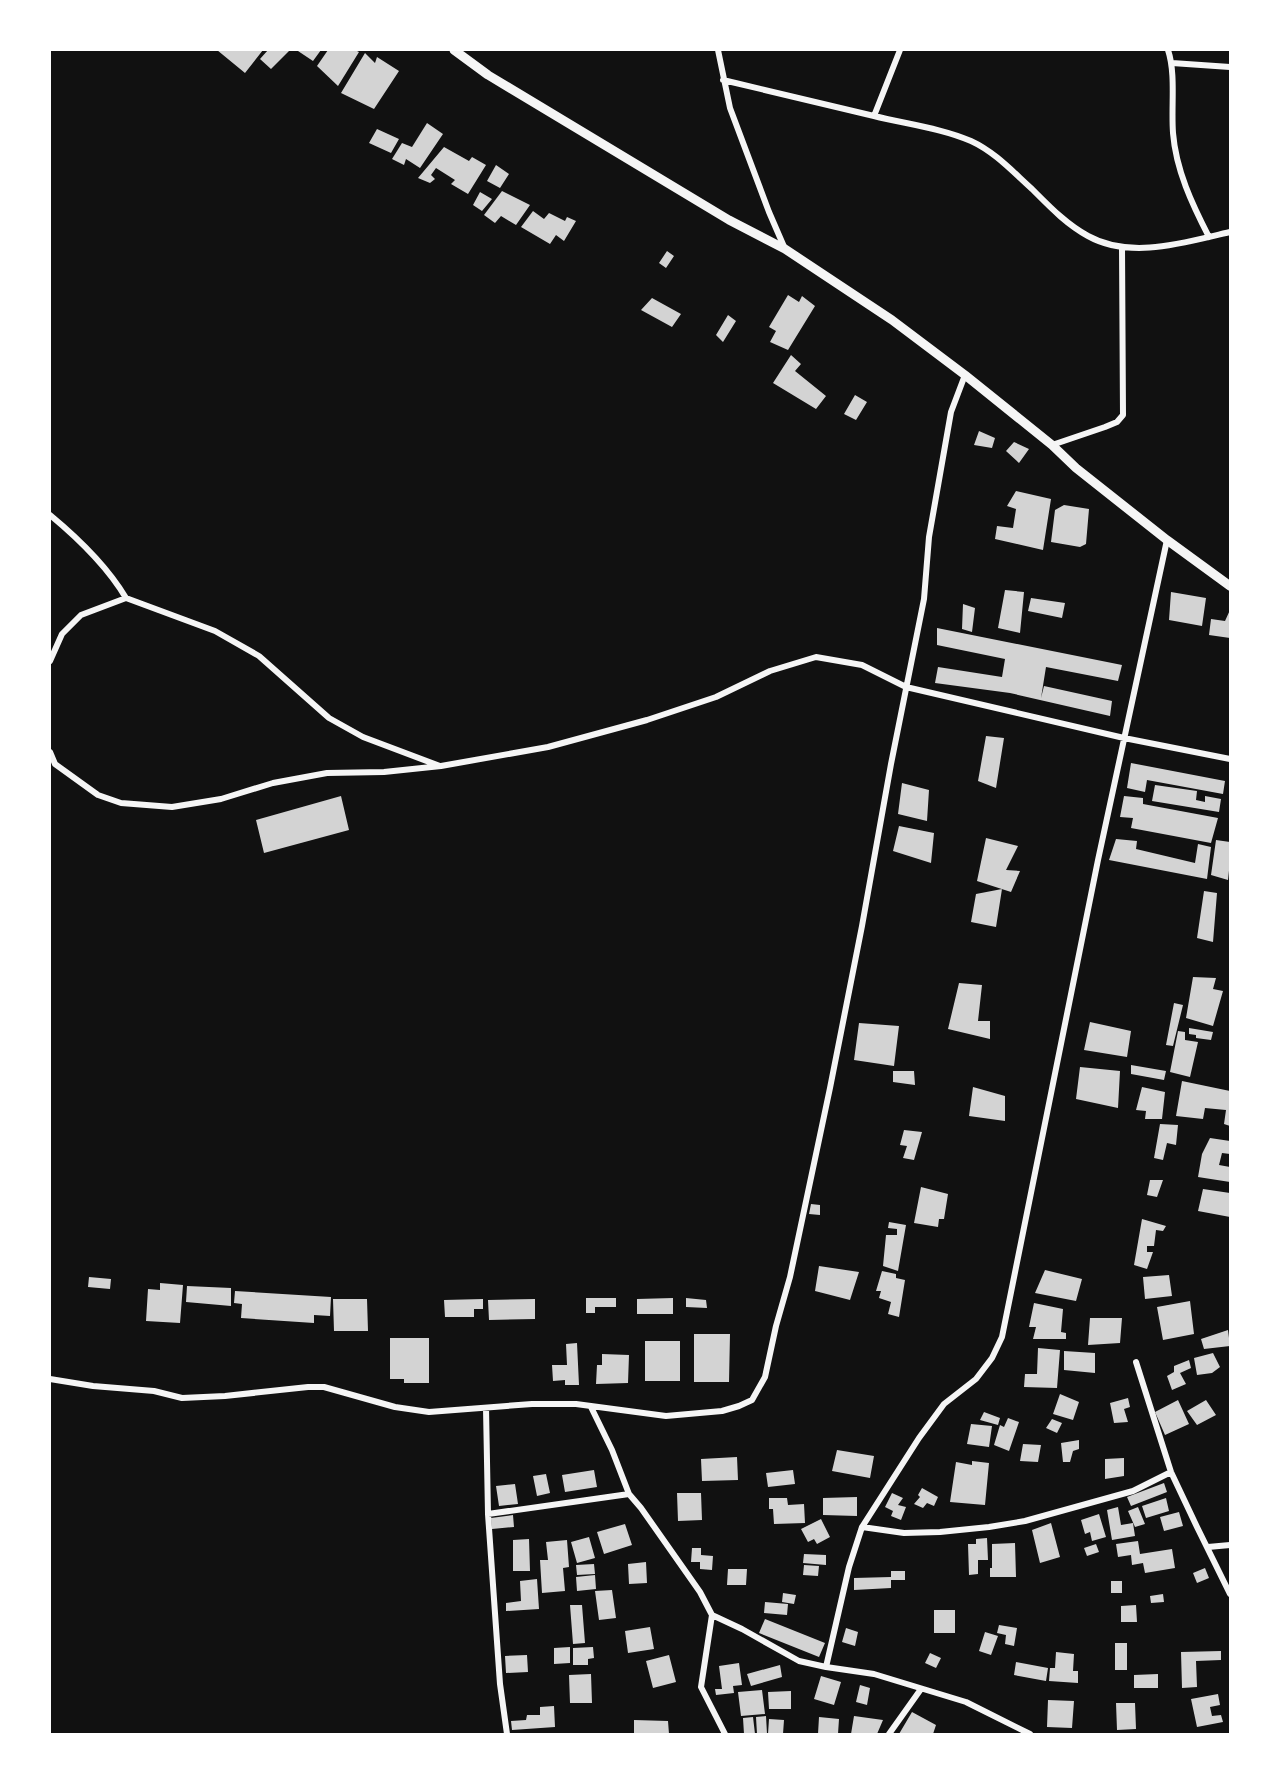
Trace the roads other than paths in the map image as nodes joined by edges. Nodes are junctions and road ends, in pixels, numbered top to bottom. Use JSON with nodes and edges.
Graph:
{"nodes":[{"id":1,"x":454,"y":50,"type":"edge"},
{"id":2,"x":718,"y":50,"type":"edge"},
{"id":3,"x":900,"y":50,"type":"edge"},
{"id":4,"x":1168,"y":50,"type":"edge"},
{"id":5,"x":1172,"y":63,"type":"junction"},
{"id":6,"x":1230,"y":67,"type":"edge"},
{"id":7,"x":723,"y":80,"type":"junction"},
{"id":8,"x":874,"y":116,"type":"junction"},
{"id":9,"x":1230,"y":232,"type":"edge"},
{"id":10,"x":1209,"y":237,"type":"junction"},
{"id":11,"x":1122,"y":247,"type":"junction"},
{"id":12,"x":785,"y":249,"type":"junction"},
{"id":13,"x":965,"y":375,"type":"junction"},
{"id":14,"x":1053,"y":445,"type":"junction"},
{"id":15,"x":50,"y":515,"type":"edge"},
{"id":16,"x":1167,"y":540,"type":"junction"},
{"id":17,"x":1230,"y":586,"type":"edge"},
{"id":18,"x":126,"y":598,"type":"junction"},
{"id":19,"x":50,"y":661,"type":"edge"},
{"id":20,"x":906,"y":687,"type":"junction"},
{"id":21,"x":1124,"y":738,"type":"junction"},
{"id":22,"x":50,"y":752,"type":"edge"},
{"id":23,"x":1230,"y":759,"type":"edge"},
{"id":24,"x":441,"y":766,"type":"junction"},
{"id":25,"x":1136,"y":1362,"type":"dead end"},
{"id":26,"x":50,"y":1379,"type":"edge"},
{"id":27,"x":591,"y":1407,"type":"junction"},
{"id":28,"x":486,"y":1408,"type":"junction"},
{"id":29,"x":1172,"y":1472,"type":"junction"},
{"id":30,"x":628,"y":1494,"type":"junction"},
{"id":31,"x":488,"y":1514,"type":"junction"},
{"id":32,"x":862,"y":1527,"type":"junction"},
{"id":33,"x":1230,"y":1545,"type":"edge"},
{"id":34,"x":1208,"y":1547,"type":"junction"},
{"id":35,"x":1230,"y":1594,"type":"edge"},
{"id":36,"x":712,"y":1615,"type":"junction"},
{"id":37,"x":826,"y":1668,"type":"junction"},
{"id":38,"x":921,"y":1689,"type":"junction"},
{"id":39,"x":507,"y":1734,"type":"edge"},
{"id":40,"x":725,"y":1734,"type":"edge"},
{"id":41,"x":889,"y":1734,"type":"edge"},
{"id":42,"x":1030,"y":1734,"type":"edge"}],
"edges":[{"from":1,"to":12,"type":"street"},
{"from":2,"to":7,"type":"street"},
{"from":3,"to":8,"type":"street"},
{"from":4,"to":5,"type":"street"},
{"from":5,"to":6,"type":"street"},
{"from":5,"to":10,"type":"street"},
{"from":7,"to":8,"type":"street"},
{"from":7,"to":12,"type":"street"},
{"from":8,"to":11,"type":"street"},
{"from":9,"to":10,"type":"street"},
{"from":10,"to":11,"type":"street"},
{"from":11,"to":14,"type":"street"},
{"from":12,"to":13,"type":"street"},
{"from":13,"to":14,"type":"street"},
{"from":13,"to":20,"type":"street"},
{"from":14,"to":16,"type":"street"},
{"from":15,"to":18,"type":"street"},
{"from":16,"to":17,"type":"street"},
{"from":16,"to":21,"type":"street"},
{"from":18,"to":19,"type":"street"},
{"from":18,"to":24,"type":"street"},
{"from":20,"to":21,"type":"street"},
{"from":20,"to":24,"type":"street"},
{"from":20,"to":27,"type":"street"},
{"from":21,"to":23,"type":"street"},
{"from":21,"to":32,"type":"street"},
{"from":22,"to":24,"type":"street"},
{"from":25,"to":29,"type":"street"},
{"from":26,"to":28,"type":"street"},
{"from":27,"to":28,"type":"street"},
{"from":27,"to":30,"type":"street"},
{"from":28,"to":31,"type":"street"},
{"from":29,"to":32,"type":"street"},
{"from":29,"to":34,"type":"street"},
{"from":30,"to":31,"type":"street"},
{"from":30,"to":36,"type":"street"},
{"from":31,"to":39,"type":"street"},
{"from":32,"to":37,"type":"street"},
{"from":33,"to":34,"type":"street"},
{"from":34,"to":35,"type":"street"},
{"from":36,"to":37,"type":"street"},
{"from":36,"to":40,"type":"street"},
{"from":37,"to":38,"type":"street"},
{"from":38,"to":41,"type":"street"},
{"from":38,"to":42,"type":"street"}]}
